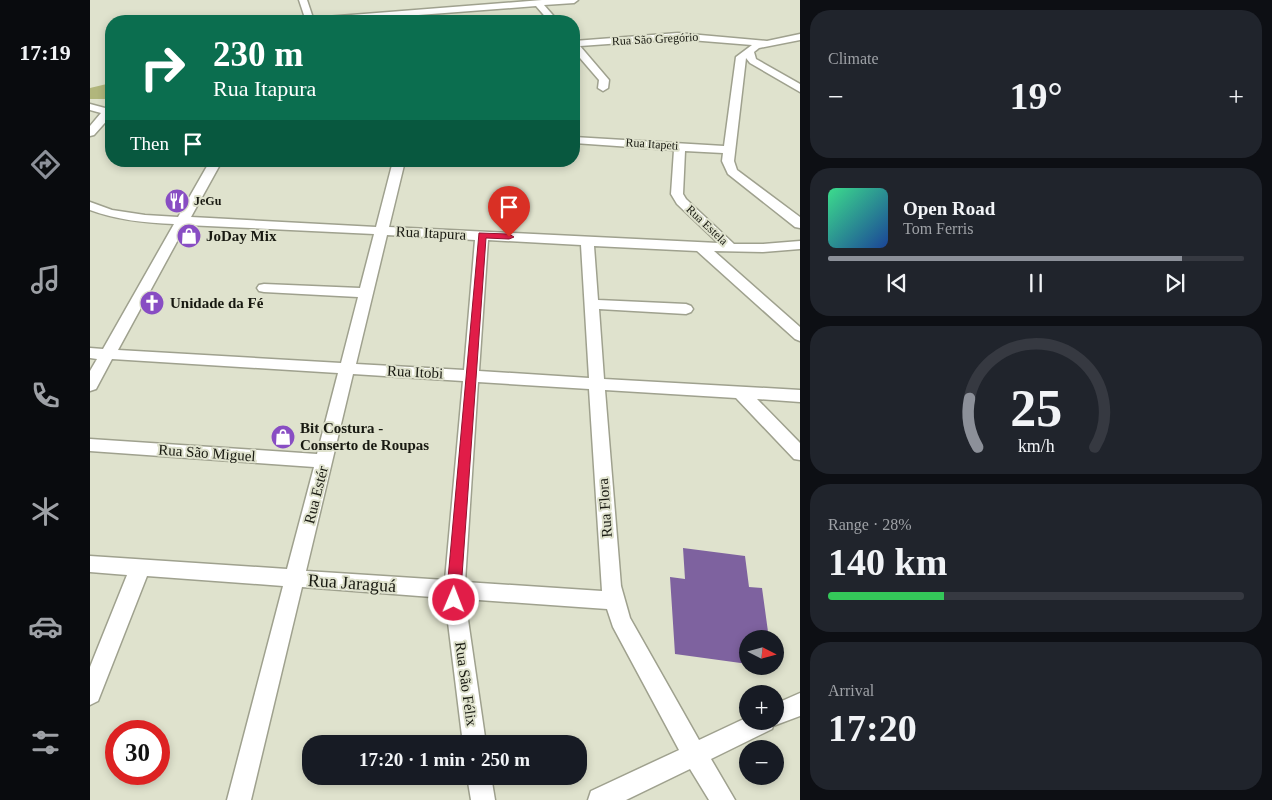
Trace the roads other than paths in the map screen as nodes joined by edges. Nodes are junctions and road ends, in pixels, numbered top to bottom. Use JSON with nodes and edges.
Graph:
{"nodes":[{"id":1,"x":303,"y":0,"type":"edge"},
{"id":2,"x":574,"y":0,"type":"edge"},
{"id":3,"x":518,"y":2,"type":"edge"},
{"id":4,"x":538,"y":3,"type":"junction"},
{"id":5,"x":308,"y":15,"type":"edge"},
{"id":6,"x":376,"y":15,"type":"edge"},
{"id":7,"x":549,"y":15,"type":"edge"},
{"id":8,"x":800,"y":37,"type":"edge"},
{"id":9,"x":580,"y":44,"type":"edge"},
{"id":10,"x":767,"y":44,"type":"junction"},
{"id":11,"x":580,"y":52,"type":"edge"},
{"id":12,"x":748,"y":65,"type":"junction"},
{"id":13,"x":603,"y":88,"type":"dead end"},
{"id":14,"x":800,"y":89,"type":"edge"},
{"id":15,"x":90,"y":107,"type":"edge"},
{"id":16,"x":105,"y":110,"type":"edge"},
{"id":17,"x":105,"y":116,"type":"edge"},
{"id":18,"x":90,"y":133,"type":"edge"},
{"id":19,"x":580,"y":140,"type":"edge"},
{"id":20,"x":680,"y":146,"type":"junction"},
{"id":21,"x":729,"y":150,"type":"junction"},
{"id":22,"x":213,"y":167,"type":"edge"},
{"id":23,"x":398,"y":167,"type":"edge"},
{"id":24,"x":90,"y":206,"type":"edge"},
{"id":25,"x":182,"y":221,"type":"junction"},
{"id":26,"x":800,"y":224,"type":"edge"},
{"id":27,"x":382,"y":230,"type":"junction"},
{"id":28,"x":482,"y":235,"type":"junction"},
{"id":29,"x":587,"y":241,"type":"junction"},
{"id":30,"x":800,"y":245,"type":"edge"},
{"id":31,"x":701,"y":247,"type":"junction"},
{"id":32,"x":731,"y":248,"type":"junction"},
{"id":33,"x":264,"y":288,"type":"dead end"},
{"id":34,"x":365,"y":293,"type":"junction"},
{"id":35,"x":591,"y":304,"type":"junction"},
{"id":36,"x":686,"y":309,"type":"dead end"},
{"id":37,"x":800,"y":336,"type":"edge"},
{"id":38,"x":90,"y":353,"type":"edge"},
{"id":39,"x":107,"y":354,"type":"junction"},
{"id":40,"x":347,"y":368,"type":"junction"},
{"id":41,"x":471,"y":376,"type":"junction"},
{"id":42,"x":596,"y":383,"type":"junction"},
{"id":43,"x":90,"y":385,"type":"edge"},
{"id":44,"x":740,"y":392,"type":"junction"},
{"id":45,"x":800,"y":396,"type":"edge"},
{"id":46,"x":90,"y":445,"type":"edge"},
{"id":47,"x":800,"y":454,"type":"edge"},
{"id":48,"x":324,"y":461,"type":"junction"},
{"id":49,"x":90,"y":564,"type":"edge"},
{"id":50,"x":140,"y":568,"type":"junction"},
{"id":51,"x":295,"y":579,"type":"junction"},
{"id":52,"x":454,"y":590,"type":"junction"},
{"id":53,"x":614,"y":601,"type":"junction"},
{"id":54,"x":90,"y":694,"type":"edge"},
{"id":55,"x":800,"y":704,"type":"edge"},
{"id":56,"x":784,"y":712,"type":"edge"},
{"id":57,"x":746,"y":730,"type":"edge"},
{"id":58,"x":473,"y":735,"type":"edge"},
{"id":59,"x":695,"y":755,"type":"junction"},
{"id":60,"x":480,"y":785,"type":"edge"},
{"id":61,"x":239,"y":800,"type":"edge"},
{"id":62,"x":483,"y":800,"type":"edge"},
{"id":63,"x":600,"y":800,"type":"edge"},
{"id":64,"x":723,"y":800,"type":"edge"}],
"edges":[{"from":1,"to":5,"type":"street"},
{"from":2,"to":4,"type":"street"},
{"from":3,"to":4,"type":"street"},
{"from":3,"to":6,"type":"street"},
{"from":4,"to":7,"type":"street"},
{"from":8,"to":10,"type":"street"},
{"from":9,"to":10,"type":"street","name":"Rua São Gregório"},
{"from":10,"to":12,"type":"street"},
{"from":11,"to":13,"type":"street"},
{"from":12,"to":14,"type":"street"},
{"from":12,"to":21,"type":"street"},
{"from":15,"to":16,"type":"street"},
{"from":17,"to":18,"type":"street"},
{"from":19,"to":20,"type":"street","name":"Rua Itapeti"},
{"from":20,"to":21,"type":"street","name":"Rua Itapeti"},
{"from":20,"to":32,"type":"street","name":"Rua Estela"},
{"from":21,"to":26,"type":"street"},
{"from":22,"to":25,"type":"street"},
{"from":23,"to":27,"type":"street","name":"Rua Estér"},
{"from":24,"to":25,"type":"street","name":"Rua Itapura"},
{"from":25,"to":27,"type":"street","name":"Rua Itapura"},
{"from":25,"to":39,"type":"street"},
{"from":27,"to":28,"type":"street","name":"Rua Itapura"},
{"from":27,"to":34,"type":"street","name":"Rua Estér"},
{"from":28,"to":29,"type":"street","name":"Rua Itapura"},
{"from":28,"to":41,"type":"street","name":"Rua São Félix"},
{"from":29,"to":31,"type":"street","name":"Rua Itapura"},
{"from":29,"to":35,"type":"street","name":"Rua Flora"},
{"from":30,"to":32,"type":"street","name":"Rua Itapura"},
{"from":31,"to":32,"type":"street","name":"Rua Itapura"},
{"from":31,"to":37,"type":"street"},
{"from":33,"to":34,"type":"street"},
{"from":34,"to":40,"type":"street","name":"Rua Estér"},
{"from":35,"to":36,"type":"street"},
{"from":35,"to":42,"type":"street","name":"Rua Flora"},
{"from":38,"to":39,"type":"street","name":"Rua Itobi"},
{"from":39,"to":40,"type":"street","name":"Rua Itobi"},
{"from":39,"to":43,"type":"street"},
{"from":40,"to":41,"type":"street","name":"Rua Itobi"},
{"from":40,"to":48,"type":"street","name":"Rua Estér"},
{"from":41,"to":42,"type":"street","name":"Rua Itobi"},
{"from":41,"to":52,"type":"street","name":"Rua São Félix"},
{"from":42,"to":44,"type":"street","name":"Rua Itobi"},
{"from":42,"to":53,"type":"street","name":"Rua Flora"},
{"from":44,"to":45,"type":"street","name":"Rua Itobi"},
{"from":44,"to":47,"type":"street"},
{"from":46,"to":48,"type":"street","name":"Rua São Miguel"},
{"from":48,"to":51,"type":"street","name":"Rua Estér"},
{"from":49,"to":50,"type":"street","name":"Rua Jaraguá"},
{"from":50,"to":51,"type":"street","name":"Rua Jaraguá"},
{"from":50,"to":54,"type":"street"},
{"from":51,"to":52,"type":"street","name":"Rua Jaraguá"},
{"from":51,"to":61,"type":"street","name":"Rua Estér"},
{"from":52,"to":53,"type":"street","name":"Rua Jaraguá"},
{"from":52,"to":58,"type":"street","name":"Rua São Félix"},
{"from":53,"to":59,"type":"street","name":"Rua Flora"},
{"from":55,"to":56,"type":"street"},
{"from":57,"to":59,"type":"street"},
{"from":59,"to":63,"type":"street"},
{"from":59,"to":64,"type":"street","name":"Rua Flora"},
{"from":60,"to":62,"type":"street"}]}
